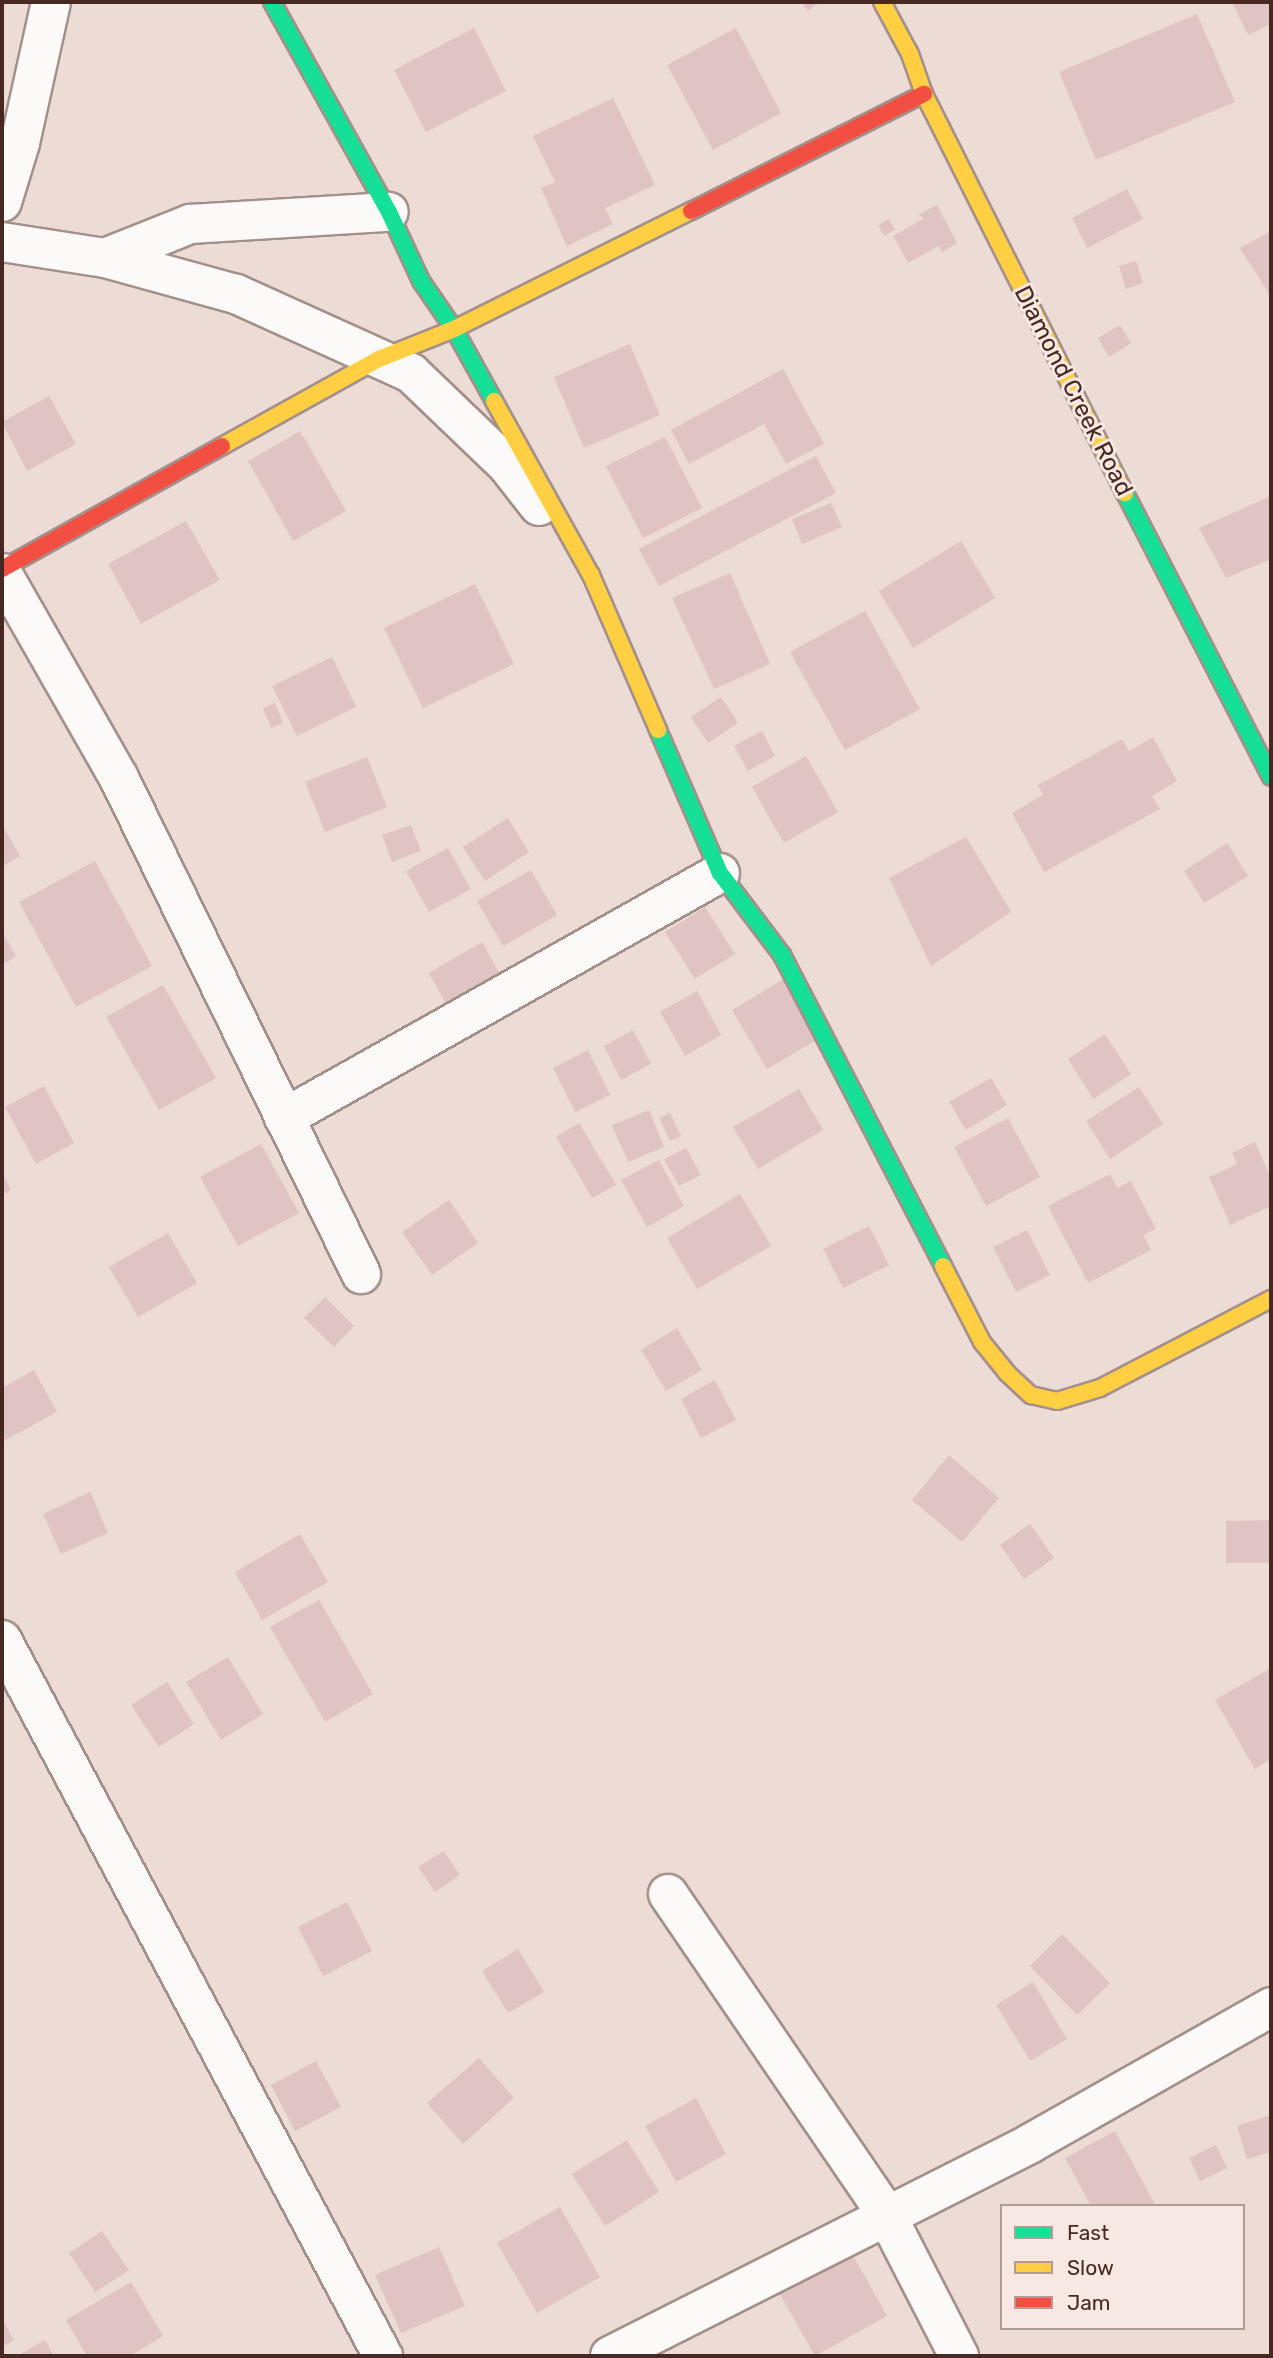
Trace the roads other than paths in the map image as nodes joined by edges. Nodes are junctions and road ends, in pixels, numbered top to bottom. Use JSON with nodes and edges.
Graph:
{"nodes":[{"id":1,"x":51,"y":2,"type":"edge"},
{"id":2,"x":272,"y":2,"type":"edge"},
{"id":3,"x":882,"y":2,"type":"edge"},
{"id":4,"x":924,"y":94,"type":"junction"},
{"id":5,"x":2,"y":202,"type":"edge"},
{"id":6,"x":389,"y":212,"type":"junction"},
{"id":7,"x":2,"y":242,"type":"edge"},
{"id":8,"x":105,"y":258,"type":"junction"},
{"id":9,"x":454,"y":328,"type":"junction"},
{"id":10,"x":379,"y":359,"type":"junction"},
{"id":11,"x":2,"y":571,"type":"edge"},
{"id":12,"x":592,"y":575,"type":"junction"},
{"id":13,"x":1271,"y":777,"type":"edge"},
{"id":14,"x":720,"y":873,"type":"junction"},
{"id":15,"x":284,"y":1118,"type":"junction"},
{"id":16,"x":360,"y":1274,"type":"dead end"},
{"id":17,"x":1271,"y":1298,"type":"edge"},
{"id":18,"x":2,"y":1640,"type":"edge"},
{"id":19,"x":668,"y":1894,"type":"dead end"},
{"id":20,"x":1271,"y":2007,"type":"edge"},
{"id":21,"x":886,"y":2214,"type":"junction"},
{"id":22,"x":383,"y":2356,"type":"edge"},
{"id":23,"x":610,"y":2356,"type":"edge"},
{"id":24,"x":959,"y":2356,"type":"edge"}],
"edges":[{"from":1,"to":5,"type":"street"},
{"from":2,"to":6,"type":"street"},
{"from":3,"to":4,"type":"street","name":"Diamond Creek Road"},
{"from":4,"to":9,"type":"street"},
{"from":4,"to":13,"type":"street","name":"Diamond Creek Road"},
{"from":6,"to":8,"type":"street"},
{"from":6,"to":9,"type":"street"},
{"from":7,"to":8,"type":"street"},
{"from":8,"to":10,"type":"street"},
{"from":9,"to":10,"type":"street"},
{"from":9,"to":12,"type":"street"},
{"from":10,"to":11,"type":"street"},
{"from":10,"to":12,"type":"street"},
{"from":11,"to":15,"type":"street"},
{"from":12,"to":14,"type":"street"},
{"from":14,"to":15,"type":"street"},
{"from":14,"to":17,"type":"street"},
{"from":15,"to":16,"type":"street"},
{"from":18,"to":22,"type":"street"},
{"from":19,"to":21,"type":"street"},
{"from":20,"to":21,"type":"street"},
{"from":21,"to":23,"type":"street"},
{"from":21,"to":24,"type":"street"}]}
